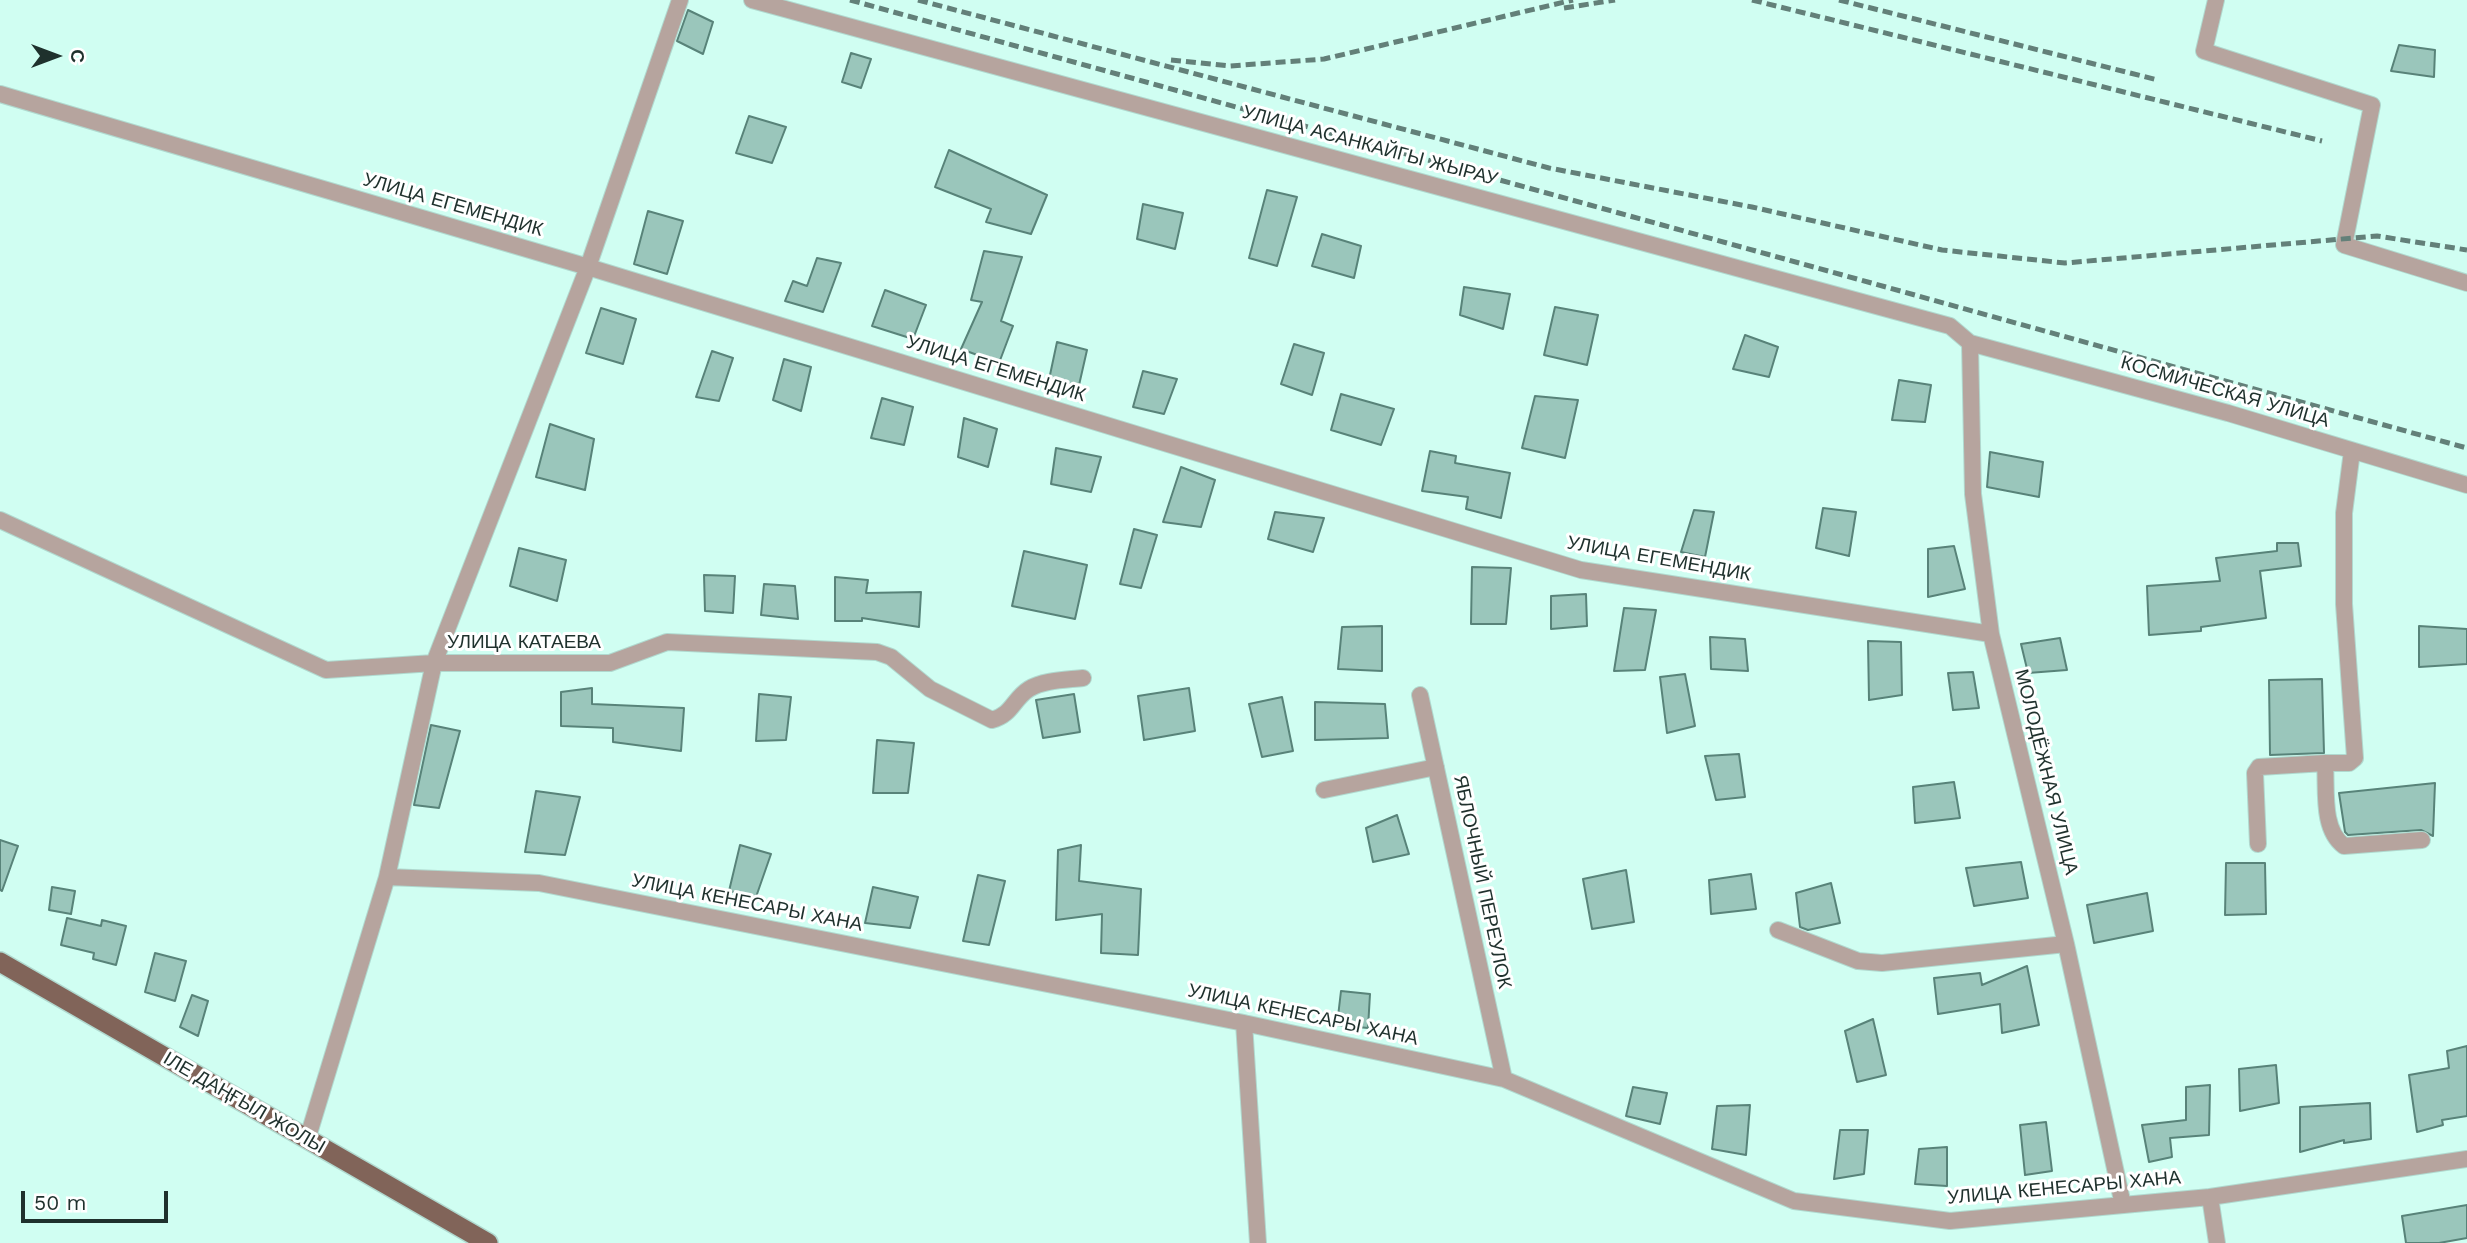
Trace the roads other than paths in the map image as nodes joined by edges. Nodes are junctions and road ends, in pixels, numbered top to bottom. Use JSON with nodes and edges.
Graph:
{"nodes":[{"id":1,"x":680,"y":0,"type":"edge"},
{"id":2,"x":752,"y":0,"type":"edge"},
{"id":3,"x":2216,"y":0,"type":"edge"},
{"id":4,"x":0,"y":94,"type":"edge"},
{"id":5,"x":588,"y":267,"type":"junction"},
{"id":6,"x":2467,"y":283,"type":"edge"},
{"id":7,"x":1970,"y":343,"type":"junction"},
{"id":8,"x":2352,"y":451,"type":"junction"},
{"id":9,"x":2467,"y":485,"type":"edge"},
{"id":10,"x":0,"y":520,"type":"edge"},
{"id":11,"x":1991,"y":634,"type":"junction"},
{"id":12,"x":434,"y":663,"type":"junction"},
{"id":13,"x":1083,"y":678,"type":"dead end"},
{"id":14,"x":1420,"y":695,"type":"dead end"},
{"id":15,"x":2325,"y":762,"type":"junction"},
{"id":16,"x":1436,"y":767,"type":"junction"},
{"id":17,"x":1324,"y":790,"type":"dead end"},
{"id":18,"x":2421,"y":840,"type":"dead end"},
{"id":19,"x":2258,"y":844,"type":"dead end"},
{"id":20,"x":387,"y":877,"type":"junction"},
{"id":21,"x":1778,"y":930,"type":"dead end"},
{"id":22,"x":2066,"y":944,"type":"junction"},
{"id":23,"x":0,"y":962,"type":"edge"},
{"id":24,"x":1244,"y":1023,"type":"junction"},
{"id":25,"x":1504,"y":1079,"type":"junction"},
{"id":26,"x":307,"y":1140,"type":"junction"},
{"id":27,"x":2467,"y":1159,"type":"edge"},
{"id":28,"x":2210,"y":1197,"type":"junction"},
{"id":29,"x":2123,"y":1205,"type":"junction"},
{"id":30,"x":488,"y":1243,"type":"edge"},
{"id":31,"x":1258,"y":1243,"type":"edge"},
{"id":32,"x":2217,"y":1243,"type":"edge"}],
"edges":[{"from":1,"to":5,"type":"street"},
{"from":2,"to":7,"type":"street","name":"УЛИЦА АСАНКАЙГЫ ЖЫРАУ"},
{"from":3,"to":6,"type":"street"},
{"from":4,"to":5,"type":"street","name":"УЛИЦА ЕГЕМЕНДИК"},
{"from":5,"to":11,"type":"street","name":"УЛИЦА ЕГЕМЕНДИК"},
{"from":5,"to":12,"type":"street"},
{"from":7,"to":8,"type":"street","name":"КОСМИЧЕСКАЯ УЛИЦА"},
{"from":7,"to":11,"type":"street","name":"МОЛОДЁЖНАЯ УЛИЦА"},
{"from":8,"to":9,"type":"street","name":"КОСМИЧЕСКАЯ УЛИЦА"},
{"from":8,"to":15,"type":"street"},
{"from":10,"to":12,"type":"street","name":"УЛИЦА КАТАЕВА"},
{"from":11,"to":22,"type":"street","name":"МОЛОДЁЖНАЯ УЛИЦА"},
{"from":12,"to":13,"type":"street","name":"УЛИЦА КАТАЕВА"},
{"from":12,"to":20,"type":"street"},
{"from":14,"to":16,"type":"street","name":"ЯБЛОЧНЫЙ ПЕРЕУЛОК"},
{"from":15,"to":18,"type":"street"},
{"from":15,"to":19,"type":"street"},
{"from":16,"to":17,"type":"street"},
{"from":16,"to":25,"type":"street","name":"ЯБЛОЧНЫЙ ПЕРЕУЛОК"},
{"from":20,"to":24,"type":"street","name":"УЛИЦА КЕНЕСАРЫ ХАНА"},
{"from":20,"to":26,"type":"street"},
{"from":21,"to":22,"type":"street"},
{"from":22,"to":29,"type":"street","name":"МОЛОДЁЖНАЯ УЛИЦА"},
{"from":23,"to":26,"type":"main road","name":"ІЛЕ ДАҢҒЫЛ ЖОЛЫ"},
{"from":24,"to":25,"type":"street","name":"УЛИЦА КЕНЕСАРЫ ХАНА"},
{"from":24,"to":31,"type":"street"},
{"from":25,"to":29,"type":"street","name":"УЛИЦА КЕНЕСАРЫ ХАНА"},
{"from":26,"to":30,"type":"main road","name":"ІЛЕ ДАҢҒЫЛ ЖОЛЫ"},
{"from":27,"to":28,"type":"street","name":"УЛИЦА КЕНЕСАРЫ ХАНА"},
{"from":28,"to":29,"type":"street","name":"УЛИЦА КЕНЕСАРЫ ХАНА"},
{"from":28,"to":32,"type":"street"}]}
